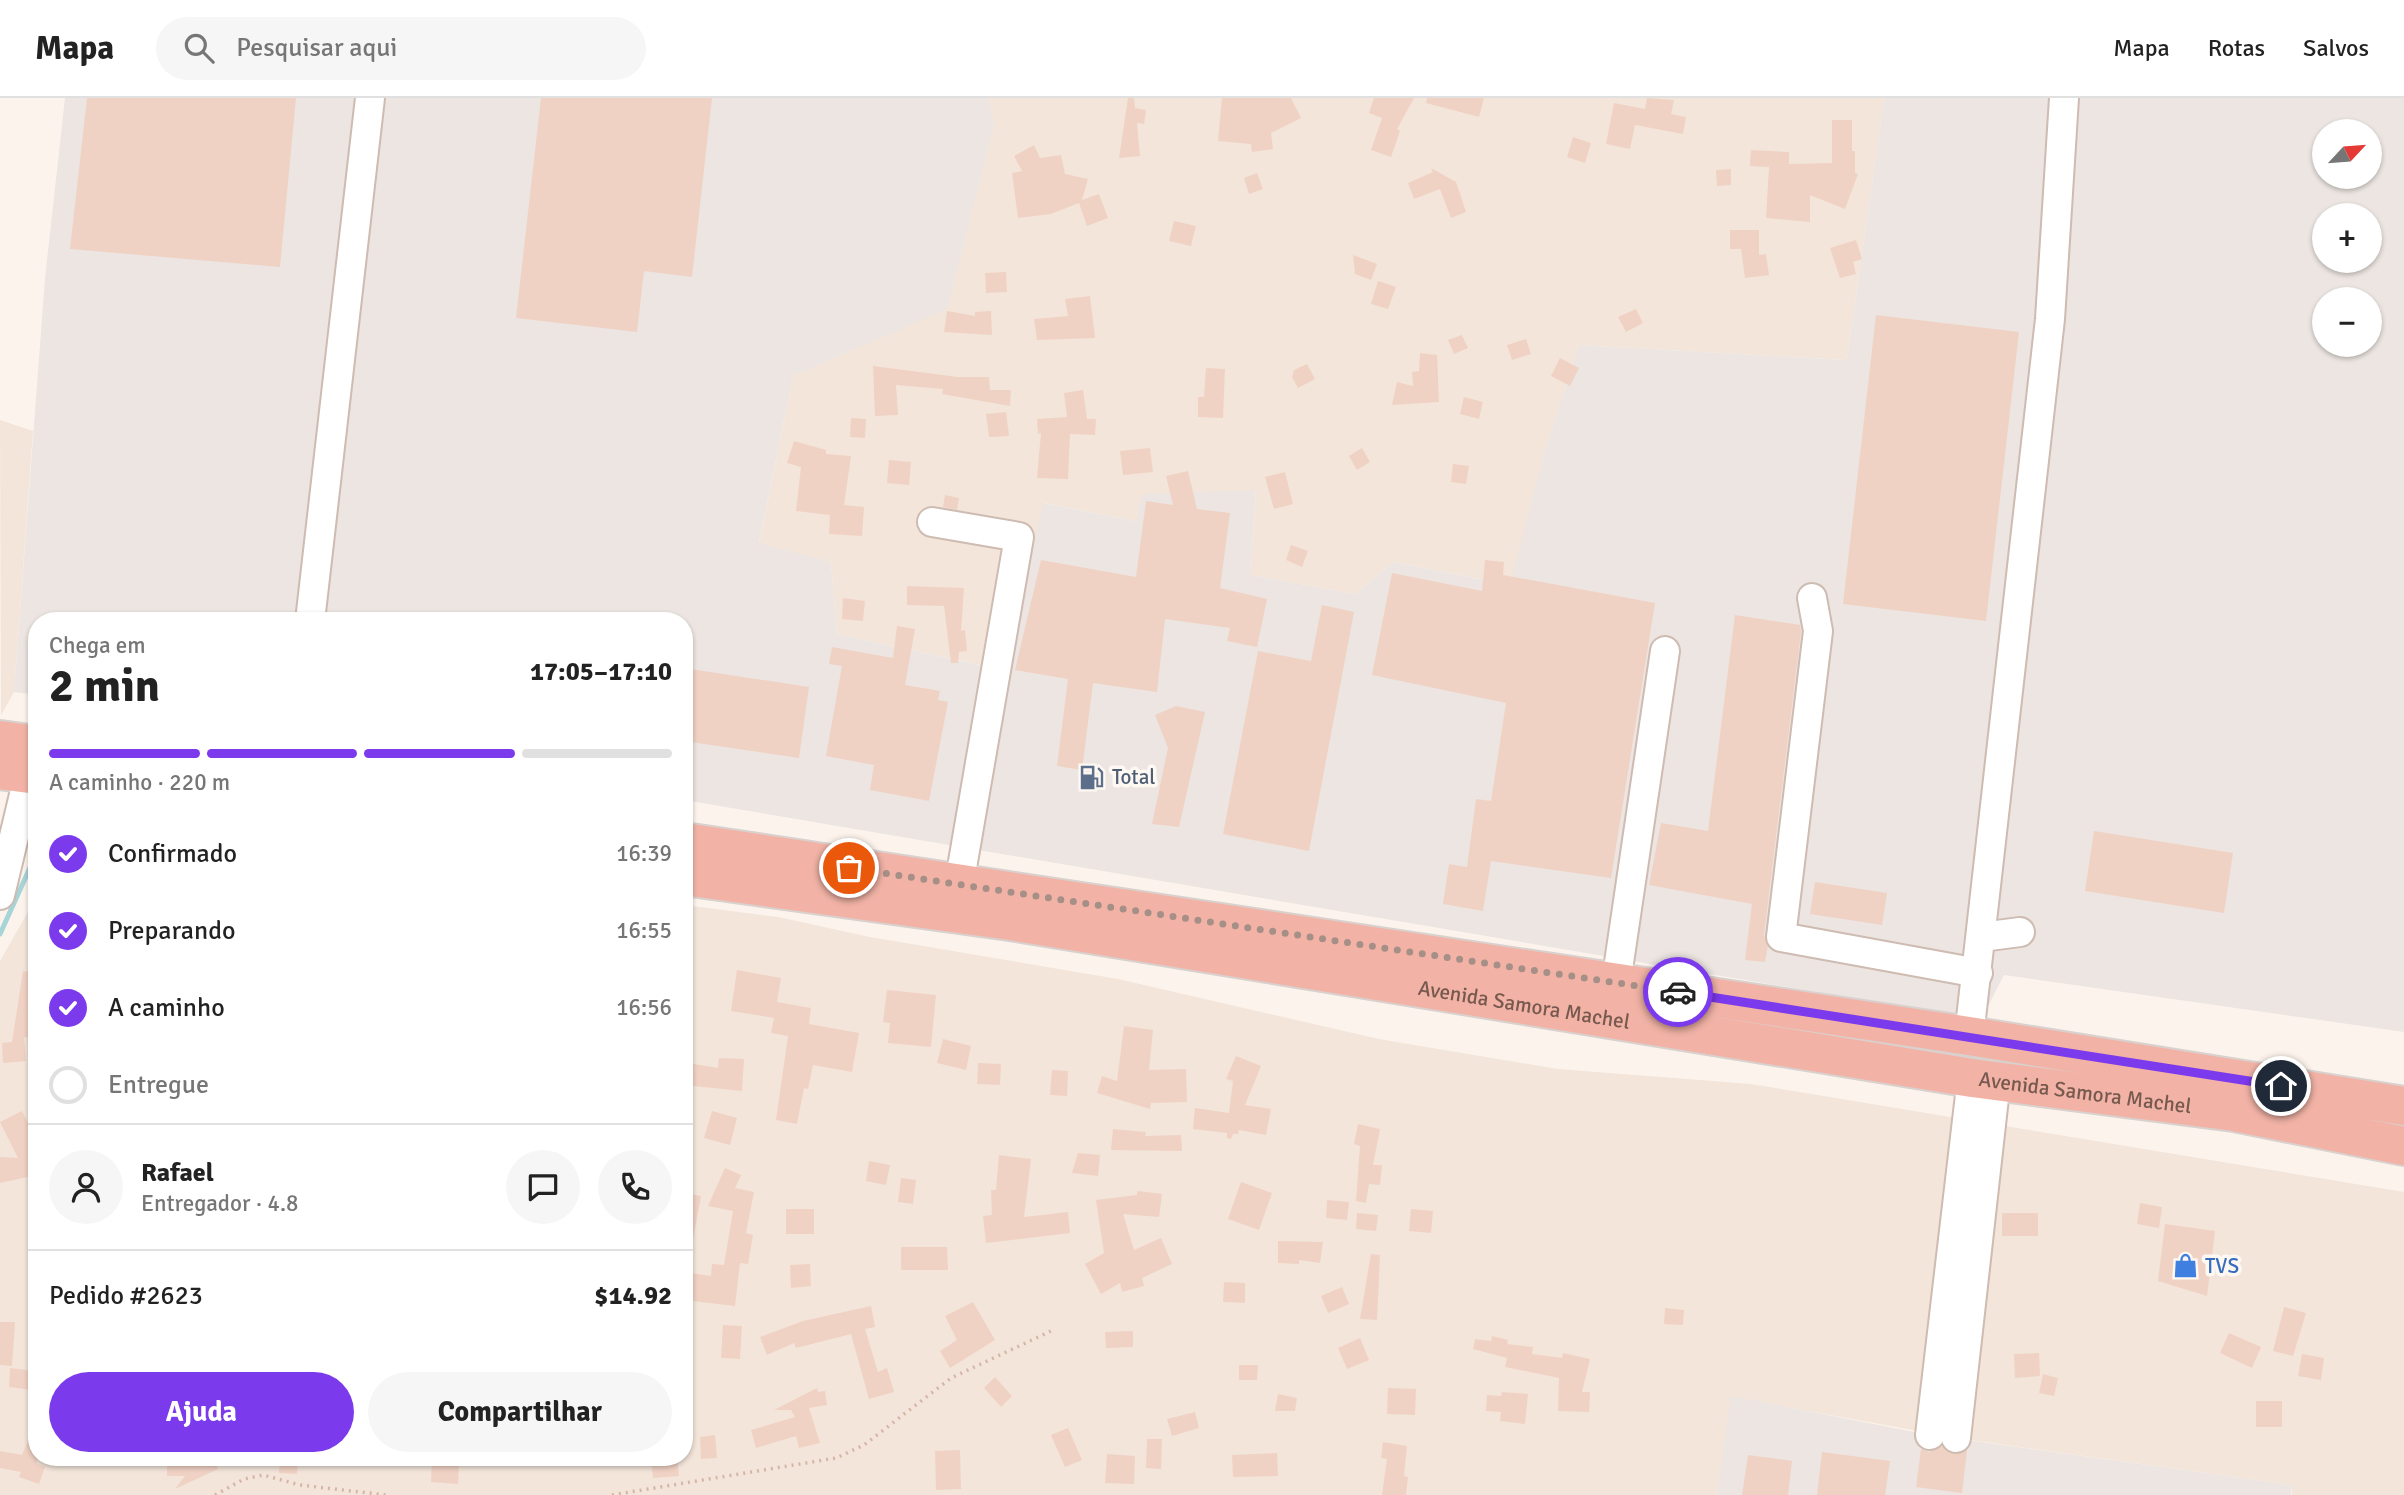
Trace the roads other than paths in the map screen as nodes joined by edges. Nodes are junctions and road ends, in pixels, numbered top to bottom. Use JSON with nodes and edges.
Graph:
{"nodes":[{"id":1,"x":370,"y":98,"type":"edge"},
{"id":2,"x":2064,"y":98,"type":"edge"},
{"id":3,"x":932,"y":522,"type":"dead end"},
{"id":4,"x":1812,"y":598,"type":"dead end"},
{"id":5,"x":311,"y":612,"type":"edge"},
{"id":6,"x":1665,"y":651,"type":"dead end"},
{"id":7,"x":0,"y":740,"type":"edge"},
{"id":8,"x":26,"y":766,"type":"edge"},
{"id":9,"x":693,"y":843,"type":"edge"},
{"id":10,"x":693,"y":877,"type":"edge"},
{"id":11,"x":960,"y":886,"type":"junction"},
{"id":12,"x":0,"y":895,"type":"edge"},
{"id":13,"x":2020,"y":932,"type":"dead end"},
{"id":14,"x":1982,"y":937,"type":"junction"},
{"id":15,"x":1978,"y":973,"type":"junction"},
{"id":16,"x":1616,"y":983,"type":"junction"},
{"id":17,"x":1969,"y":1036,"type":"junction"},
{"id":18,"x":1984,"y":1079,"type":"junction"},
{"id":19,"x":2404,"y":1106,"type":"edge"},
{"id":20,"x":2404,"y":1146,"type":"edge"},
{"id":21,"x":1943,"y":1437,"type":"dead end"}],
"edges":[{"from":1,"to":5,"type":"street"},
{"from":2,"to":14,"type":"street"},
{"from":3,"to":11,"type":"street"},
{"from":4,"to":15,"type":"street"},
{"from":6,"to":16,"type":"street"},
{"from":7,"to":8,"type":"highway"},
{"from":8,"to":12,"type":"street"},
{"from":9,"to":11,"type":"highway","name":"Avenida Samora Machel"},
{"from":10,"to":18,"type":"highway","name":"Avenida Samora Machel"},
{"from":11,"to":16,"type":"highway","name":"Avenida Samora Machel"},
{"from":13,"to":14,"type":"street"},
{"from":14,"to":15,"type":"street"},
{"from":15,"to":17,"type":"street"},
{"from":16,"to":17,"type":"highway","name":"Avenida Samora Machel"},
{"from":17,"to":19,"type":"highway","name":"Avenida Samora Machel"},
{"from":18,"to":20,"type":"highway","name":"Avenida Samora Machel"},
{"from":18,"to":21,"type":"street"}]}
